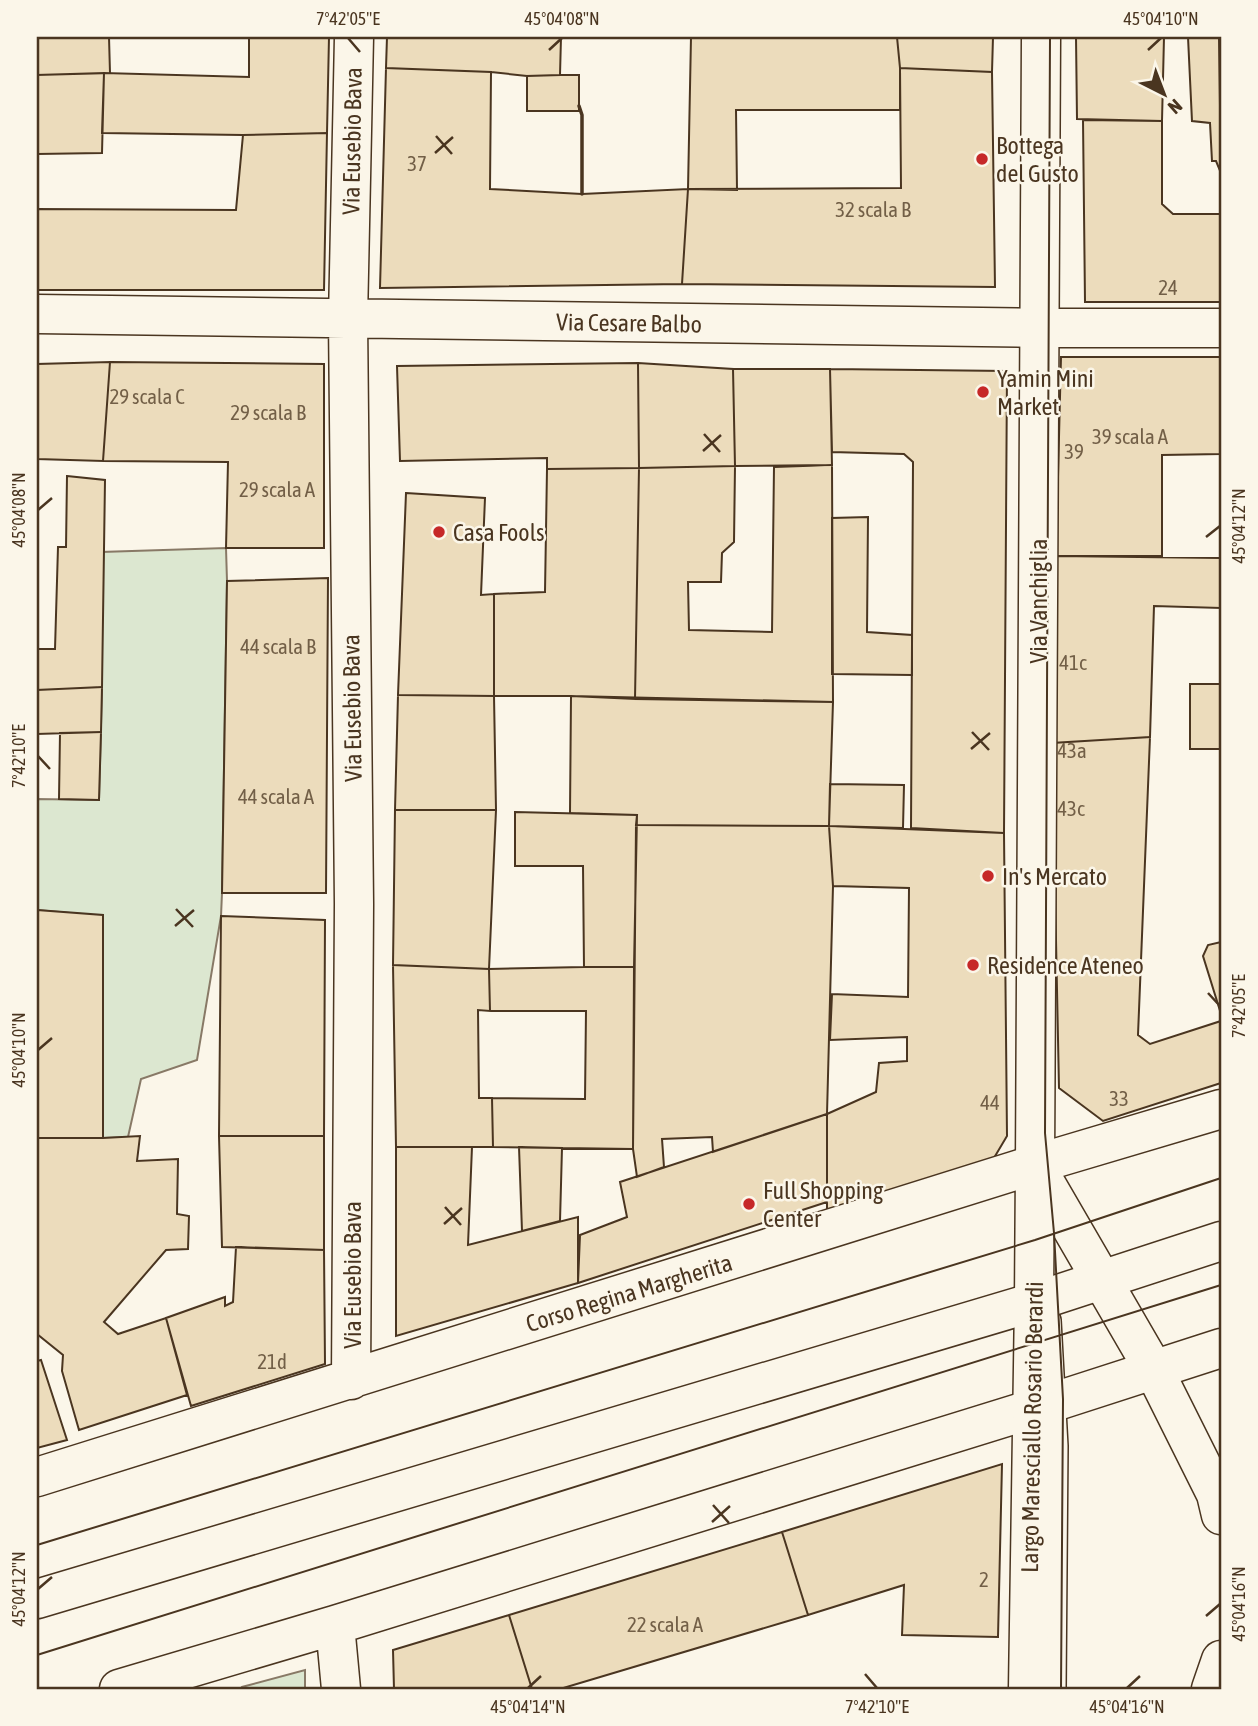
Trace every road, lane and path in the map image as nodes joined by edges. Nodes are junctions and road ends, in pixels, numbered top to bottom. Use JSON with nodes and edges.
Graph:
{"nodes":[{"id":1,"x":354,"y":37,"type":"edge"},
{"id":2,"x":1041,"y":37,"type":"edge"},
{"id":3,"x":37,"y":314,"type":"edge"},
{"id":4,"x":348,"y":319,"type":"junction"},
{"id":5,"x":1039,"y":328,"type":"junction"},
{"id":6,"x":1221,"y":328,"type":"edge"},
{"id":7,"x":1221,"y":1109,"type":"edge"},
{"id":8,"x":1035,"y":1165,"type":"junction"},
{"id":9,"x":1221,"y":1241,"type":"edge"},
{"id":10,"x":1100,"y":1281,"type":"junction"},
{"id":11,"x":1041,"y":1300,"type":"junction"},
{"id":12,"x":1221,"y":1348,"type":"edge"},
{"id":13,"x":1154,"y":1370,"type":"junction"},
{"id":14,"x":351,"y":1380,"type":"junction"},
{"id":15,"x":1044,"y":1405,"type":"junction"},
{"id":16,"x":37,"y":1477,"type":"edge"},
{"id":17,"x":1221,"y":1515,"type":"edge"},
{"id":18,"x":37,"y":1599,"type":"edge"},
{"id":19,"x":335,"y":1625,"type":"junction"},
{"id":20,"x":1221,"y":1660,"type":"edge"},
{"id":21,"x":119,"y":1689,"type":"edge"},
{"id":22,"x":341,"y":1689,"type":"edge"},
{"id":23,"x":1028,"y":1689,"type":"edge"},
{"id":24,"x":1056,"y":1689,"type":"edge"},
{"id":25,"x":1211,"y":1689,"type":"edge"}],
"edges":[{"from":1,"to":4,"type":"street","name":"Via Eusebio Bava"},
{"from":2,"to":5,"type":"street","name":"Via Vanchiglia"},
{"from":3,"to":4,"type":"street","name":"Via Cesare Balbo"},
{"from":4,"to":5,"type":"street","name":"Via Cesare Balbo"},
{"from":4,"to":14,"type":"street","name":"Via Eusebio Bava"},
{"from":5,"to":6,"type":"street","name":"Via Cesare Balbo"},
{"from":5,"to":8,"type":"street","name":"Via Vanchiglia"},
{"from":7,"to":8,"type":"street","name":"Corso Regina Margherita"},
{"from":8,"to":10,"type":"street"},
{"from":8,"to":11,"type":"street","name":"Largo Maresciallo Rosario Berardi"},
{"from":8,"to":14,"type":"street","name":"Corso Regina Margherita"},
{"from":9,"to":10,"type":"street"},
{"from":10,"to":11,"type":"street"},
{"from":10,"to":13,"type":"street"},
{"from":11,"to":15,"type":"street","name":"Largo Maresciallo Rosario Berardi"},
{"from":11,"to":18,"type":"street"},
{"from":12,"to":13,"type":"street"},
{"from":13,"to":15,"type":"street"},
{"from":13,"to":17,"type":"street"},
{"from":14,"to":16,"type":"street","name":"Corso Regina Margherita"},
{"from":15,"to":19,"type":"street"},
{"from":15,"to":23,"type":"street","name":"Largo Maresciallo Rosario Berardi"},
{"from":15,"to":24,"type":"lane"},
{"from":19,"to":21,"type":"street"},
{"from":19,"to":22,"type":"street"},
{"from":20,"to":25,"type":"street"}]}
